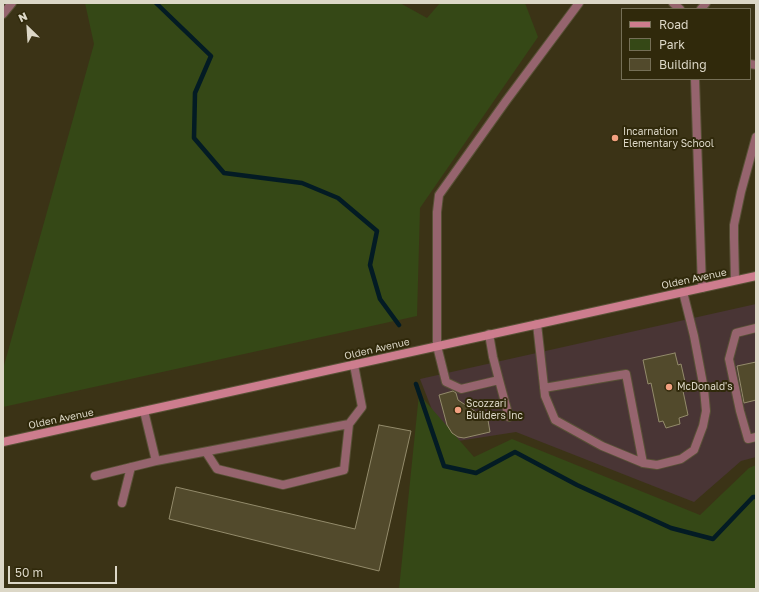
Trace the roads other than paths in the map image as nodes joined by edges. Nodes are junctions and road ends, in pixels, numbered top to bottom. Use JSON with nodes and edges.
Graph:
{"nodes":[{"id":1,"x":12,"y":3,"type":"edge"},
{"id":2,"x":579,"y":3,"type":"edge"},
{"id":3,"x":3,"y":14,"type":"edge"},
{"id":4,"x":695,"y":80,"type":"edge"},
{"id":5,"x":756,"y":136,"type":"edge"},
{"id":6,"x":756,"y":276,"type":"edge"},
{"id":7,"x":735,"y":280,"type":"junction"},
{"id":8,"x":702,"y":288,"type":"junction"},
{"id":9,"x":683,"y":292,"type":"junction"},
{"id":10,"x":537,"y":324,"type":"junction"},
{"id":11,"x":756,"y":328,"type":"edge"},
{"id":12,"x":489,"y":334,"type":"junction"},
{"id":13,"x":437,"y":346,"type":"junction"},
{"id":14,"x":354,"y":365,"type":"junction"},
{"id":15,"x":499,"y":380,"type":"junction"},
{"id":16,"x":544,"y":388,"type":"junction"},
{"id":17,"x":144,"y":411,"type":"junction"},
{"id":18,"x":508,"y":417,"type":"dead end"},
{"id":19,"x":349,"y":424,"type":"junction"},
{"id":20,"x":756,"y":437,"type":"edge"},
{"id":21,"x":3,"y":442,"type":"edge"},
{"id":22,"x":206,"y":452,"type":"junction"},
{"id":23,"x":156,"y":462,"type":"junction"},
{"id":24,"x":643,"y":463,"type":"junction"},
{"id":25,"x":131,"y":467,"type":"junction"},
{"id":26,"x":95,"y":476,"type":"dead end"},
{"id":27,"x":122,"y":503,"type":"dead end"}],
"edges":[{"from":1,"to":3,"type":"street"},
{"from":2,"to":13,"type":"street"},
{"from":4,"to":8,"type":"street"},
{"from":5,"to":7,"type":"street"},
{"from":6,"to":7,"type":"main road","name":"Olden Avenue"},
{"from":7,"to":8,"type":"main road","name":"Olden Avenue"},
{"from":8,"to":9,"type":"main road","name":"Olden Avenue"},
{"from":9,"to":10,"type":"main road","name":"Olden Avenue"},
{"from":9,"to":24,"type":"street"},
{"from":10,"to":12,"type":"main road","name":"Olden Avenue"},
{"from":10,"to":16,"type":"street"},
{"from":11,"to":20,"type":"street"},
{"from":12,"to":13,"type":"main road","name":"Olden Avenue"},
{"from":12,"to":15,"type":"street"},
{"from":13,"to":14,"type":"main road","name":"Olden Avenue"},
{"from":13,"to":15,"type":"street"},
{"from":14,"to":17,"type":"main road","name":"Olden Avenue"},
{"from":14,"to":19,"type":"street"},
{"from":15,"to":18,"type":"street"},
{"from":16,"to":24,"type":"street"},
{"from":16,"to":24,"type":"street"},
{"from":17,"to":21,"type":"main road","name":"Olden Avenue"},
{"from":17,"to":23,"type":"street"},
{"from":19,"to":22,"type":"street"},
{"from":19,"to":22,"type":"street"},
{"from":22,"to":23,"type":"street"},
{"from":23,"to":25,"type":"street"},
{"from":25,"to":26,"type":"street"},
{"from":25,"to":27,"type":"street"}]}
